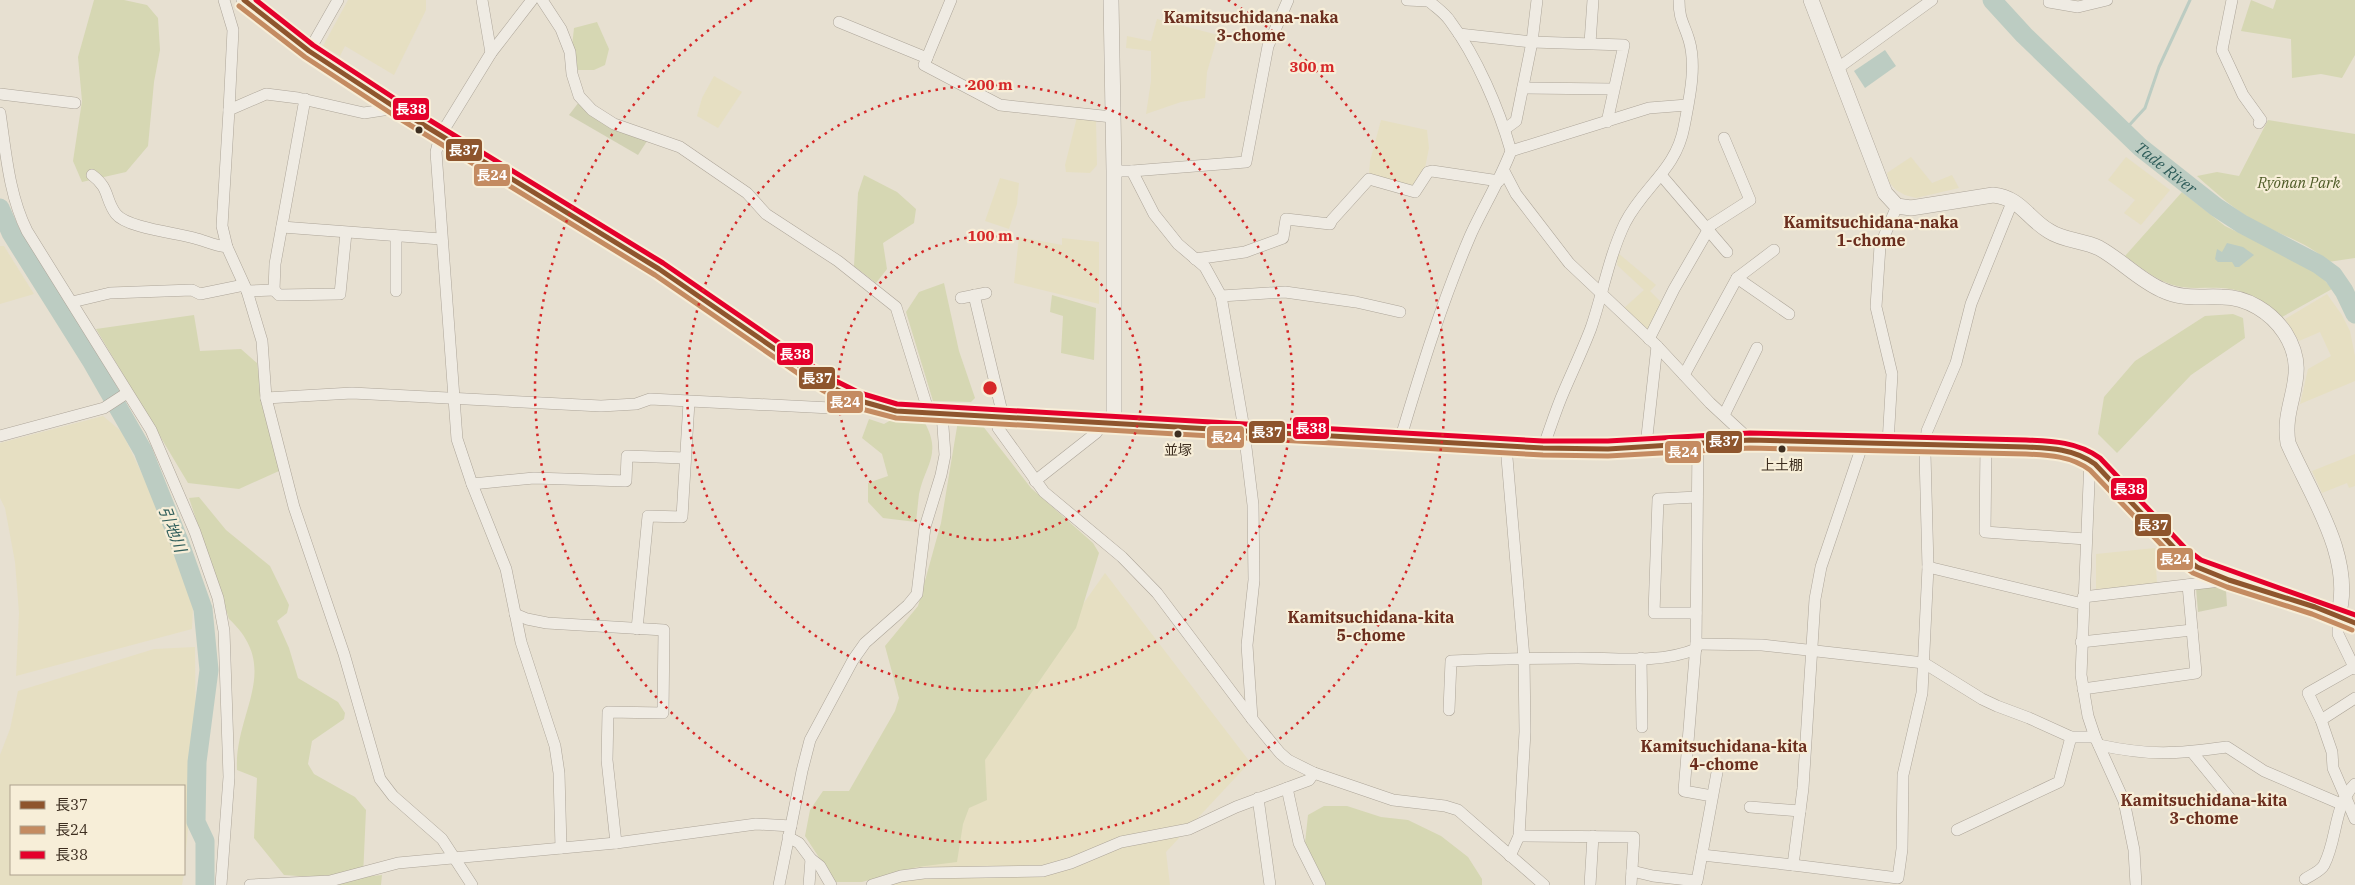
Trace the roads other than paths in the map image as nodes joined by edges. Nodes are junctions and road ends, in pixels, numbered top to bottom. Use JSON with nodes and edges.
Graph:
{"nodes":[{"id":1,"x":224,"y":0,"type":"edge"},
{"id":2,"x":244,"y":0,"type":"edge"},
{"id":3,"x":338,"y":0,"type":"edge"},
{"id":4,"x":482,"y":0,"type":"edge"},
{"id":5,"x":532,"y":0,"type":"edge"},
{"id":6,"x":542,"y":0,"type":"edge"},
{"id":7,"x":951,"y":0,"type":"edge"},
{"id":8,"x":1111,"y":0,"type":"edge"},
{"id":9,"x":1288,"y":0,"type":"edge"},
{"id":10,"x":1407,"y":0,"type":"edge"},
{"id":11,"x":1537,"y":0,"type":"edge"},
{"id":12,"x":1593,"y":0,"type":"edge"},
{"id":13,"x":1679,"y":0,"type":"edge"},
{"id":14,"x":1812,"y":0,"type":"edge"},
{"id":15,"x":1932,"y":0,"type":"edge"},
{"id":16,"x":2049,"y":0,"type":"edge"},
{"id":17,"x":2107,"y":0,"type":"edge"},
{"id":18,"x":2232,"y":0,"type":"edge"},
{"id":19,"x":1428,"y":1,"type":"edge"},
{"id":20,"x":840,"y":22,"type":"dead end"},
{"id":21,"x":1459,"y":34,"type":"junction"},
{"id":22,"x":1532,"y":42,"type":"junction"},
{"id":23,"x":1590,"y":44,"type":"junction"},
{"id":24,"x":308,"y":50,"type":"junction"},
{"id":25,"x":491,"y":53,"type":"junction"},
{"id":26,"x":927,"y":58,"type":"junction"},
{"id":27,"x":1838,"y":68,"type":"junction"},
{"id":28,"x":1522,"y":88,"type":"junction"},
{"id":29,"x":1613,"y":89,"type":"junction"},
{"id":30,"x":0,"y":94,"type":"edge"},
{"id":31,"x":305,"y":99,"type":"junction"},
{"id":32,"x":75,"y":103,"type":"dead end"},
{"id":33,"x":1687,"y":105,"type":"junction"},
{"id":34,"x":396,"y":108,"type":"junction"},
{"id":35,"x":228,"y":110,"type":"junction"},
{"id":36,"x":0,"y":114,"type":"edge"},
{"id":37,"x":1112,"y":117,"type":"junction"},
{"id":38,"x":1607,"y":122,"type":"junction"},
{"id":39,"x":2259,"y":123,"type":"dead end"},
{"id":40,"x":1505,"y":129,"type":"junction"},
{"id":41,"x":440,"y":136,"type":"junction"},
{"id":42,"x":1724,"y":138,"type":"dead end"},
{"id":43,"x":1511,"y":152,"type":"junction"},
{"id":44,"x":1114,"y":171,"type":"junction"},
{"id":45,"x":1132,"y":171,"type":"junction"},
{"id":46,"x":92,"y":175,"type":"dead end"},
{"id":47,"x":1661,"y":175,"type":"junction"},
{"id":48,"x":1501,"y":176,"type":"junction"},
{"id":49,"x":2014,"y":200,"type":"junction"},
{"id":50,"x":1897,"y":206,"type":"junction"},
{"id":51,"x":282,"y":228,"type":"junction"},
{"id":52,"x":1708,"y":229,"type":"junction"},
{"id":53,"x":346,"y":232,"type":"junction"},
{"id":54,"x":396,"y":236,"type":"junction"},
{"id":55,"x":441,"y":239,"type":"junction"},
{"id":56,"x":228,"y":247,"type":"junction"},
{"id":57,"x":1774,"y":250,"type":"dead end"},
{"id":58,"x":1727,"y":252,"type":"dead end"},
{"id":59,"x":1195,"y":259,"type":"junction"},
{"id":60,"x":1737,"y":278,"type":"junction"},
{"id":61,"x":246,"y":288,"type":"junction"},
{"id":62,"x":274,"y":290,"type":"junction"},
{"id":63,"x":396,"y":291,"type":"dead end"},
{"id":64,"x":986,"y":293,"type":"dead end"},
{"id":65,"x":1601,"y":294,"type":"junction"},
{"id":66,"x":974,"y":295,"type":"junction"},
{"id":67,"x":1221,"y":296,"type":"junction"},
{"id":68,"x":961,"y":298,"type":"dead end"},
{"id":69,"x":72,"y":302,"type":"junction"},
{"id":70,"x":1400,"y":312,"type":"dead end"},
{"id":71,"x":1789,"y":314,"type":"dead end"},
{"id":72,"x":1653,"y":342,"type":"junction"},
{"id":73,"x":1757,"y":348,"type":"dead end"},
{"id":74,"x":1684,"y":375,"type":"junction"},
{"id":75,"x":126,"y":394,"type":"junction"},
{"id":76,"x":850,"y":396,"type":"junction"},
{"id":77,"x":453,"y":397,"type":"junction"},
{"id":78,"x":266,"y":398,"type":"junction"},
{"id":79,"x":689,"y":402,"type":"junction"},
{"id":80,"x":936,"y":413,"type":"junction"},
{"id":81,"x":1724,"y":415,"type":"junction"},
{"id":82,"x":999,"y":416,"type":"junction"},
{"id":83,"x":1109,"y":423,"type":"junction"},
{"id":84,"x":1244,"y":431,"type":"junction"},
{"id":85,"x":0,"y":436,"type":"edge"},
{"id":86,"x":1400,"y":440,"type":"junction"},
{"id":87,"x":1750,"y":440,"type":"junction"},
{"id":88,"x":1698,"y":442,"type":"junction"},
{"id":89,"x":1862,"y":443,"type":"junction"},
{"id":90,"x":1888,"y":443,"type":"junction"},
{"id":91,"x":1925,"y":444,"type":"junction"},
{"id":92,"x":1646,"y":445,"type":"junction"},
{"id":93,"x":1986,"y":445,"type":"junction"},
{"id":94,"x":1506,"y":446,"type":"junction"},
{"id":95,"x":1543,"y":448,"type":"junction"},
{"id":96,"x":685,"y":458,"type":"junction"},
{"id":97,"x":2090,"y":459,"type":"junction"},
{"id":98,"x":1035,"y":481,"type":"junction"},
{"id":99,"x":472,"y":484,"type":"junction"},
{"id":100,"x":1697,"y":497,"type":"junction"},
{"id":101,"x":2086,"y":539,"type":"junction"},
{"id":102,"x":1928,"y":568,"type":"junction"},
{"id":103,"x":2229,"y":580,"type":"junction"},
{"id":104,"x":2188,"y":585,"type":"junction"},
{"id":105,"x":2083,"y":600,"type":"junction"},
{"id":106,"x":1696,"y":613,"type":"junction"},
{"id":107,"x":515,"y":614,"type":"junction"},
{"id":108,"x":2338,"y":616,"type":"junction"},
{"id":109,"x":2355,"y":623,"type":"edge"},
{"id":110,"x":637,"y":628,"type":"junction"},
{"id":111,"x":2192,"y":630,"type":"junction"},
{"id":112,"x":2081,"y":642,"type":"junction"},
{"id":113,"x":1696,"y":647,"type":"junction"},
{"id":114,"x":1811,"y":650,"type":"junction"},
{"id":115,"x":1524,"y":658,"type":"junction"},
{"id":116,"x":1641,"y":658,"type":"junction"},
{"id":117,"x":1924,"y":663,"type":"junction"},
{"id":118,"x":2354,"y":668,"type":"edge"},
{"id":119,"x":2083,"y":689,"type":"junction"},
{"id":120,"x":2355,"y":698,"type":"edge"},
{"id":121,"x":1449,"y":710,"type":"dead end"},
{"id":122,"x":1252,"y":718,"type":"junction"},
{"id":123,"x":2321,"y":720,"type":"junction"},
{"id":124,"x":1642,"y":727,"type":"dead end"},
{"id":125,"x":2070,"y":737,"type":"junction"},
{"id":126,"x":2097,"y":741,"type":"junction"},
{"id":127,"x":2192,"y":752,"type":"junction"},
{"id":128,"x":1718,"y":767,"type":"dead end"},
{"id":129,"x":1314,"y":773,"type":"junction"},
{"id":130,"x":2355,"y":784,"type":"edge"},
{"id":131,"x":1287,"y":788,"type":"junction"},
{"id":132,"x":1712,"y":796,"type":"junction"},
{"id":133,"x":1258,"y":798,"type":"junction"},
{"id":134,"x":2343,"y":799,"type":"junction"},
{"id":135,"x":2233,"y":802,"type":"dead end"},
{"id":136,"x":1750,"y":807,"type":"dead end"},
{"id":137,"x":1800,"y":811,"type":"junction"},
{"id":138,"x":2355,"y":819,"type":"edge"},
{"id":139,"x":1957,"y":830,"type":"dead end"},
{"id":140,"x":790,"y":831,"type":"junction"},
{"id":141,"x":1519,"y":836,"type":"junction"},
{"id":142,"x":1593,"y":836,"type":"junction"},
{"id":143,"x":616,"y":843,"type":"junction"},
{"id":144,"x":561,"y":848,"type":"junction"},
{"id":145,"x":1702,"y":855,"type":"junction"},
{"id":146,"x":1510,"y":856,"type":"junction"},
{"id":147,"x":455,"y":859,"type":"junction"},
{"id":148,"x":811,"y":859,"type":"junction"},
{"id":149,"x":1793,"y":865,"type":"junction"},
{"id":150,"x":1632,"y":871,"type":"junction"},
{"id":151,"x":1872,"y":880,"type":"edge"},
{"id":152,"x":2305,"y":880,"type":"dead end"},
{"id":153,"x":2133,"y":884,"type":"edge"},
{"id":154,"x":221,"y":885,"type":"edge"},
{"id":155,"x":250,"y":885,"type":"edge"},
{"id":156,"x":472,"y":885,"type":"edge"},
{"id":157,"x":779,"y":885,"type":"edge"},
{"id":158,"x":809,"y":885,"type":"edge"},
{"id":159,"x":831,"y":885,"type":"edge"},
{"id":160,"x":872,"y":885,"type":"edge"},
{"id":161,"x":1270,"y":885,"type":"edge"},
{"id":162,"x":1320,"y":885,"type":"edge"},
{"id":163,"x":1544,"y":885,"type":"edge"},
{"id":164,"x":1590,"y":885,"type":"edge"},
{"id":165,"x":1631,"y":885,"type":"edge"}],
"edges":[{"from":1,"to":35,"type":"street"},
{"from":2,"to":24,"type":"street"},
{"from":3,"to":24,"type":"street"},
{"from":4,"to":25,"type":"street"},
{"from":5,"to":25,"type":"street"},
{"from":6,"to":80,"type":"street"},
{"from":7,"to":26,"type":"street"},
{"from":8,"to":37,"type":"street"},
{"from":9,"to":45,"type":"street"},
{"from":10,"to":19,"type":"street"},
{"from":11,"to":22,"type":"street"},
{"from":12,"to":23,"type":"street"},
{"from":13,"to":33,"type":"street"},
{"from":14,"to":27,"type":"street"},
{"from":15,"to":27,"type":"street"},
{"from":16,"to":17,"type":"street"},
{"from":18,"to":39,"type":"street"},
{"from":19,"to":21,"type":"street"},
{"from":20,"to":26,"type":"street"},
{"from":21,"to":22,"type":"street"},
{"from":21,"to":40,"type":"street"},
{"from":22,"to":23,"type":"street"},
{"from":22,"to":28,"type":"street"},
{"from":23,"to":29,"type":"street"},
{"from":24,"to":34,"type":"street"},
{"from":25,"to":41,"type":"street"},
{"from":26,"to":37,"type":"street"},
{"from":27,"to":50,"type":"street"},
{"from":28,"to":29,"type":"street"},
{"from":28,"to":40,"type":"street"},
{"from":29,"to":38,"type":"street"},
{"from":30,"to":32,"type":"street"},
{"from":31,"to":34,"type":"street"},
{"from":31,"to":35,"type":"street"},
{"from":31,"to":51,"type":"street"},
{"from":33,"to":38,"type":"street"},
{"from":33,"to":47,"type":"street"},
{"from":34,"to":41,"type":"street"},
{"from":35,"to":56,"type":"street"},
{"from":36,"to":69,"type":"street"},
{"from":37,"to":44,"type":"street"},
{"from":38,"to":43,"type":"street"},
{"from":40,"to":43,"type":"street"},
{"from":41,"to":55,"type":"street"},
{"from":41,"to":76,"type":"street"},
{"from":42,"to":52,"type":"street"},
{"from":43,"to":48,"type":"street"},
{"from":44,"to":45,"type":"street"},
{"from":44,"to":83,"type":"street"},
{"from":45,"to":59,"type":"street"},
{"from":46,"to":56,"type":"street"},
{"from":47,"to":52,"type":"street"},
{"from":47,"to":65,"type":"street"},
{"from":48,"to":59,"type":"street"},
{"from":48,"to":65,"type":"street"},
{"from":48,"to":86,"type":"street"},
{"from":49,"to":50,"type":"street"},
{"from":49,"to":91,"type":"street"},
{"from":49,"to":108,"type":"street"},
{"from":50,"to":90,"type":"street"},
{"from":51,"to":53,"type":"street"},
{"from":51,"to":62,"type":"street"},
{"from":52,"to":58,"type":"street"},
{"from":52,"to":72,"type":"street"},
{"from":53,"to":54,"type":"street"},
{"from":53,"to":62,"type":"street"},
{"from":54,"to":55,"type":"street"},
{"from":54,"to":63,"type":"street"},
{"from":55,"to":77,"type":"street"},
{"from":56,"to":61,"type":"street"},
{"from":57,"to":60,"type":"street"},
{"from":59,"to":67,"type":"street"},
{"from":60,"to":71,"type":"street"},
{"from":60,"to":74,"type":"street"},
{"from":61,"to":62,"type":"street"},
{"from":61,"to":69,"type":"street"},
{"from":61,"to":78,"type":"street"},
{"from":64,"to":66,"type":"street"},
{"from":65,"to":72,"type":"street"},
{"from":65,"to":95,"type":"street"},
{"from":66,"to":68,"type":"street"},
{"from":66,"to":82,"type":"street"},
{"from":67,"to":70,"type":"street"},
{"from":67,"to":84,"type":"street"},
{"from":69,"to":75,"type":"street"},
{"from":72,"to":74,"type":"street"},
{"from":72,"to":92,"type":"street"},
{"from":73,"to":81,"type":"street"},
{"from":74,"to":81,"type":"street"},
{"from":75,"to":85,"type":"street"},
{"from":75,"to":154,"type":"street"},
{"from":76,"to":79,"type":"street"},
{"from":76,"to":80,"type":"street"},
{"from":77,"to":78,"type":"street"},
{"from":77,"to":79,"type":"street"},
{"from":77,"to":99,"type":"street"},
{"from":78,"to":147,"type":"street"},
{"from":79,"to":96,"type":"street"},
{"from":80,"to":82,"type":"street"},
{"from":80,"to":140,"type":"street"},
{"from":81,"to":87,"type":"street"},
{"from":82,"to":83,"type":"street"},
{"from":82,"to":98,"type":"street"},
{"from":83,"to":84,"type":"street"},
{"from":83,"to":98,"type":"street"},
{"from":84,"to":86,"type":"street"},
{"from":84,"to":122,"type":"street"},
{"from":86,"to":94,"type":"street"},
{"from":87,"to":88,"type":"street"},
{"from":87,"to":89,"type":"street"},
{"from":88,"to":92,"type":"street"},
{"from":88,"to":100,"type":"street"},
{"from":89,"to":90,"type":"street"},
{"from":89,"to":114,"type":"street"},
{"from":90,"to":91,"type":"street"},
{"from":91,"to":93,"type":"street"},
{"from":91,"to":102,"type":"street"},
{"from":92,"to":95,"type":"street"},
{"from":93,"to":97,"type":"street"},
{"from":93,"to":101,"type":"street"},
{"from":94,"to":95,"type":"street"},
{"from":94,"to":115,"type":"street"},
{"from":96,"to":99,"type":"street"},
{"from":96,"to":110,"type":"street"},
{"from":97,"to":101,"type":"street"},
{"from":97,"to":103,"type":"street"},
{"from":98,"to":122,"type":"street"},
{"from":99,"to":107,"type":"street"},
{"from":100,"to":106,"type":"street"},
{"from":100,"to":106,"type":"street"},
{"from":101,"to":105,"type":"street"},
{"from":102,"to":105,"type":"street"},
{"from":102,"to":117,"type":"street"},
{"from":103,"to":104,"type":"street"},
{"from":103,"to":108,"type":"street"},
{"from":104,"to":105,"type":"street"},
{"from":104,"to":111,"type":"street"},
{"from":105,"to":112,"type":"street"},
{"from":106,"to":113,"type":"street"},
{"from":107,"to":110,"type":"street"},
{"from":107,"to":144,"type":"street"},
{"from":108,"to":109,"type":"street"},
{"from":108,"to":118,"type":"street"},
{"from":110,"to":143,"type":"street"},
{"from":111,"to":112,"type":"street"},
{"from":111,"to":119,"type":"street"},
{"from":112,"to":119,"type":"street"},
{"from":113,"to":114,"type":"street"},
{"from":113,"to":116,"type":"street"},
{"from":113,"to":132,"type":"street"},
{"from":114,"to":117,"type":"street"},
{"from":114,"to":137,"type":"street"},
{"from":115,"to":116,"type":"street"},
{"from":115,"to":121,"type":"street"},
{"from":115,"to":141,"type":"street"},
{"from":116,"to":124,"type":"street"},
{"from":117,"to":125,"type":"street"},
{"from":117,"to":151,"type":"street"},
{"from":118,"to":123,"type":"street"},
{"from":119,"to":126,"type":"street"},
{"from":120,"to":123,"type":"street"},
{"from":122,"to":129,"type":"street"},
{"from":123,"to":134,"type":"street"},
{"from":125,"to":126,"type":"street"},
{"from":125,"to":139,"type":"street"},
{"from":126,"to":127,"type":"street"},
{"from":126,"to":153,"type":"street"},
{"from":127,"to":134,"type":"street"},
{"from":127,"to":135,"type":"street"},
{"from":128,"to":132,"type":"street"},
{"from":129,"to":131,"type":"street"},
{"from":129,"to":146,"type":"street"},
{"from":130,"to":134,"type":"street"},
{"from":131,"to":133,"type":"street"},
{"from":131,"to":162,"type":"street"},
{"from":132,"to":145,"type":"street"},
{"from":133,"to":160,"type":"street"},
{"from":133,"to":161,"type":"street"},
{"from":134,"to":138,"type":"street"},
{"from":134,"to":152,"type":"street"},
{"from":136,"to":137,"type":"street"},
{"from":137,"to":149,"type":"street"},
{"from":140,"to":143,"type":"street"},
{"from":140,"to":148,"type":"street"},
{"from":140,"to":157,"type":"street"},
{"from":141,"to":142,"type":"street"},
{"from":141,"to":146,"type":"street"},
{"from":142,"to":150,"type":"street"},
{"from":142,"to":164,"type":"street"},
{"from":143,"to":144,"type":"street"},
{"from":144,"to":147,"type":"street"},
{"from":145,"to":149,"type":"street"},
{"from":145,"to":150,"type":"street"},
{"from":146,"to":163,"type":"street"},
{"from":147,"to":155,"type":"street"},
{"from":147,"to":156,"type":"street"},
{"from":148,"to":158,"type":"street"},
{"from":148,"to":159,"type":"street"},
{"from":149,"to":151,"type":"street"},
{"from":150,"to":165,"type":"street"}]}
